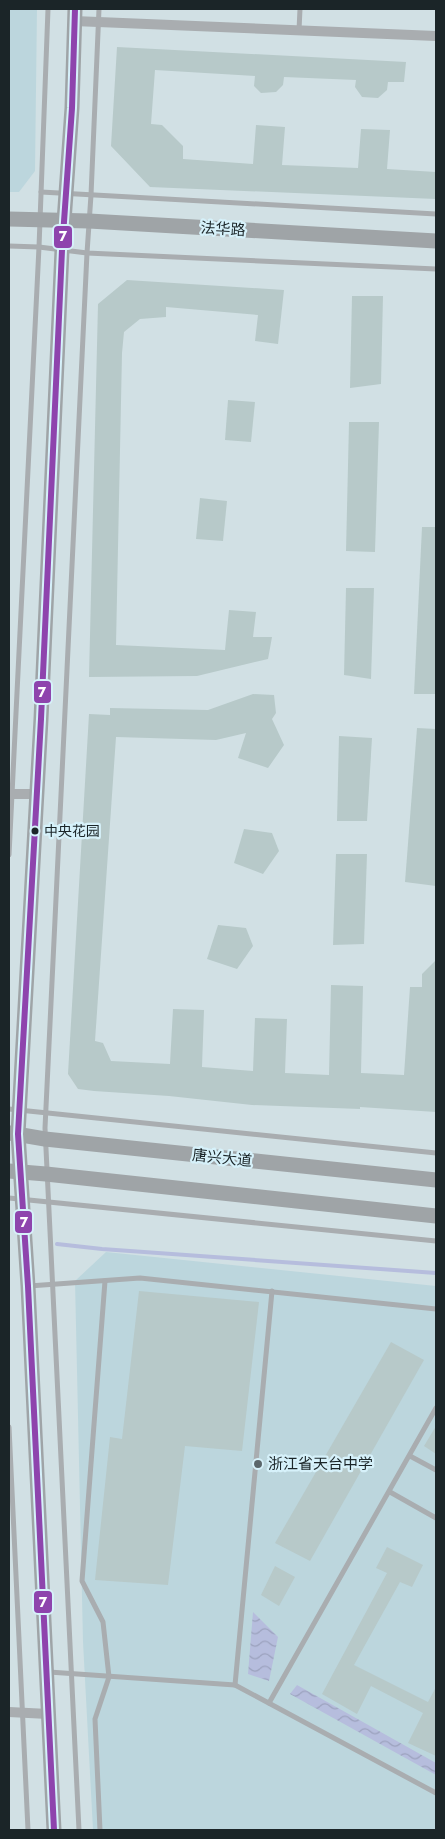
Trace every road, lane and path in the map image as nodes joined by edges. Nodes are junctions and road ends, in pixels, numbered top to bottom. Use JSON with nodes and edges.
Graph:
{"nodes":[{"id":1,"x":48,"y":9,"type":"edge"},
{"id":2,"x":99,"y":9,"type":"edge"},
{"id":3,"x":300,"y":9,"type":"edge"},
{"id":4,"x":75,"y":15,"type":"edge"},
{"id":5,"x":98,"y":22,"type":"junction"},
{"id":6,"x":299,"y":31,"type":"junction"},
{"id":7,"x":436,"y":36,"type":"edge"},
{"id":8,"x":41,"y":192,"type":"junction"},
{"id":9,"x":66,"y":193,"type":"junction"},
{"id":10,"x":91,"y":195,"type":"junction"},
{"id":11,"x":436,"y":214,"type":"edge"},
{"id":12,"x":9,"y":219,"type":"edge"},
{"id":13,"x":40,"y":220,"type":"junction"},
{"id":14,"x":64,"y":221,"type":"junction"},
{"id":15,"x":89,"y":221,"type":"junction"},
{"id":16,"x":436,"y":241,"type":"edge"},
{"id":17,"x":9,"y":246,"type":"edge"},
{"id":18,"x":39,"y":247,"type":"junction"},
{"id":19,"x":62,"y":250,"type":"junction"},
{"id":20,"x":87,"y":253,"type":"junction"},
{"id":21,"x":436,"y":269,"type":"edge"},
{"id":22,"x":10,"y":794,"type":"edge"},
{"id":23,"x":36,"y":794,"type":"junction"},
{"id":24,"x":9,"y":855,"type":"edge"},
{"id":25,"x":14,"y":1110,"type":"edge"},
{"id":26,"x":45,"y":1113,"type":"junction"},
{"id":27,"x":14,"y":1134,"type":"edge"},
{"id":28,"x":45,"y":1139,"type":"junction"},
{"id":29,"x":436,"y":1153,"type":"edge"},
{"id":30,"x":14,"y":1172,"type":"edge"},
{"id":31,"x":46,"y":1174,"type":"junction"},
{"id":32,"x":436,"y":1180,"type":"edge"},
{"id":33,"x":16,"y":1198,"type":"edge"},
{"id":34,"x":47,"y":1201,"type":"junction"},
{"id":35,"x":436,"y":1216,"type":"edge"},
{"id":36,"x":436,"y":1240,"type":"edge"},
{"id":37,"x":105,"y":1280,"type":"junction"},
{"id":38,"x":51,"y":1285,"type":"junction"},
{"id":39,"x":28,"y":1286,"type":"junction"},
{"id":40,"x":272,"y":1291,"type":"junction"},
{"id":41,"x":436,"y":1308,"type":"edge"},
{"id":42,"x":436,"y":1408,"type":"edge"},
{"id":43,"x":9,"y":1427,"type":"edge"},
{"id":44,"x":410,"y":1456,"type":"junction"},
{"id":45,"x":436,"y":1470,"type":"edge"},
{"id":46,"x":390,"y":1492,"type":"junction"},
{"id":47,"x":436,"y":1518,"type":"edge"},
{"id":48,"x":46,"y":1672,"type":"junction"},
{"id":49,"x":73,"y":1674,"type":"junction"},
{"id":50,"x":109,"y":1676,"type":"junction"},
{"id":51,"x":235,"y":1685,"type":"junction"},
{"id":52,"x":268,"y":1703,"type":"junction"},
{"id":53,"x":9,"y":1712,"type":"edge"},
{"id":54,"x":22,"y":1712,"type":"junction"},
{"id":55,"x":48,"y":1714,"type":"junction"},
{"id":56,"x":436,"y":1793,"type":"edge"},
{"id":57,"x":28,"y":1830,"type":"edge"},
{"id":58,"x":54,"y":1830,"type":"edge"},
{"id":59,"x":79,"y":1830,"type":"edge"},
{"id":60,"x":100,"y":1830,"type":"edge"}],
"edges":[{"from":1,"to":8,"type":"lane"},
{"from":2,"to":5,"type":"lane"},
{"from":3,"to":6,"type":"lane"},
{"from":4,"to":5,"type":"street"},
{"from":4,"to":9,"type":"main road"},
{"from":5,"to":6,"type":"street"},
{"from":5,"to":10,"type":"lane"},
{"from":6,"to":7,"type":"street"},
{"from":8,"to":9,"type":"lane"},
{"from":8,"to":13,"type":"lane"},
{"from":9,"to":10,"type":"lane"},
{"from":9,"to":14,"type":"main road"},
{"from":10,"to":11,"type":"lane"},
{"from":10,"to":15,"type":"lane"},
{"from":12,"to":13,"type":"main road","name":"法华路"},
{"from":13,"to":14,"type":"main road","name":"法华路"},
{"from":13,"to":18,"type":"lane"},
{"from":14,"to":15,"type":"main road","name":"法华路"},
{"from":14,"to":19,"type":"main road"},
{"from":15,"to":16,"type":"main road","name":"法华路"},
{"from":15,"to":20,"type":"lane"},
{"from":17,"to":18,"type":"lane"},
{"from":18,"to":19,"type":"lane"},
{"from":18,"to":22,"type":"lane"},
{"from":19,"to":20,"type":"lane"},
{"from":19,"to":23,"type":"main road"},
{"from":20,"to":21,"type":"lane"},
{"from":20,"to":26,"type":"lane"},
{"from":22,"to":23,"type":"street"},
{"from":22,"to":24,"type":"lane"},
{"from":23,"to":25,"type":"main road"},
{"from":25,"to":26,"type":"lane"},
{"from":25,"to":27,"type":"main road"},
{"from":26,"to":28,"type":"lane"},
{"from":26,"to":29,"type":"lane"},
{"from":27,"to":28,"type":"main road","name":"唐兴大道"},
{"from":27,"to":30,"type":"main road"},
{"from":28,"to":31,"type":"lane"},
{"from":28,"to":32,"type":"main road","name":"唐兴大道"},
{"from":30,"to":31,"type":"main road"},
{"from":30,"to":33,"type":"main road"},
{"from":31,"to":34,"type":"lane"},
{"from":31,"to":35,"type":"main road"},
{"from":33,"to":34,"type":"lane"},
{"from":33,"to":39,"type":"main road"},
{"from":34,"to":36,"type":"lane"},
{"from":34,"to":38,"type":"lane"},
{"from":37,"to":38,"type":"lane"},
{"from":37,"to":40,"type":"lane"},
{"from":37,"to":50,"type":"lane"},
{"from":38,"to":39,"type":"lane"},
{"from":38,"to":49,"type":"lane"},
{"from":39,"to":48,"type":"main road"},
{"from":40,"to":41,"type":"lane"},
{"from":40,"to":51,"type":"lane"},
{"from":42,"to":44,"type":"lane"},
{"from":43,"to":54,"type":"lane"},
{"from":44,"to":45,"type":"lane"},
{"from":44,"to":46,"type":"lane"},
{"from":46,"to":47,"type":"lane"},
{"from":46,"to":52,"type":"lane"},
{"from":48,"to":49,"type":"lane"},
{"from":48,"to":55,"type":"main road"},
{"from":49,"to":50,"type":"lane"},
{"from":49,"to":59,"type":"lane"},
{"from":50,"to":51,"type":"lane"},
{"from":50,"to":60,"type":"lane"},
{"from":51,"to":52,"type":"lane"},
{"from":52,"to":56,"type":"lane"},
{"from":53,"to":54,"type":"street"},
{"from":54,"to":55,"type":"street"},
{"from":54,"to":57,"type":"lane"},
{"from":55,"to":58,"type":"main road"}]}
